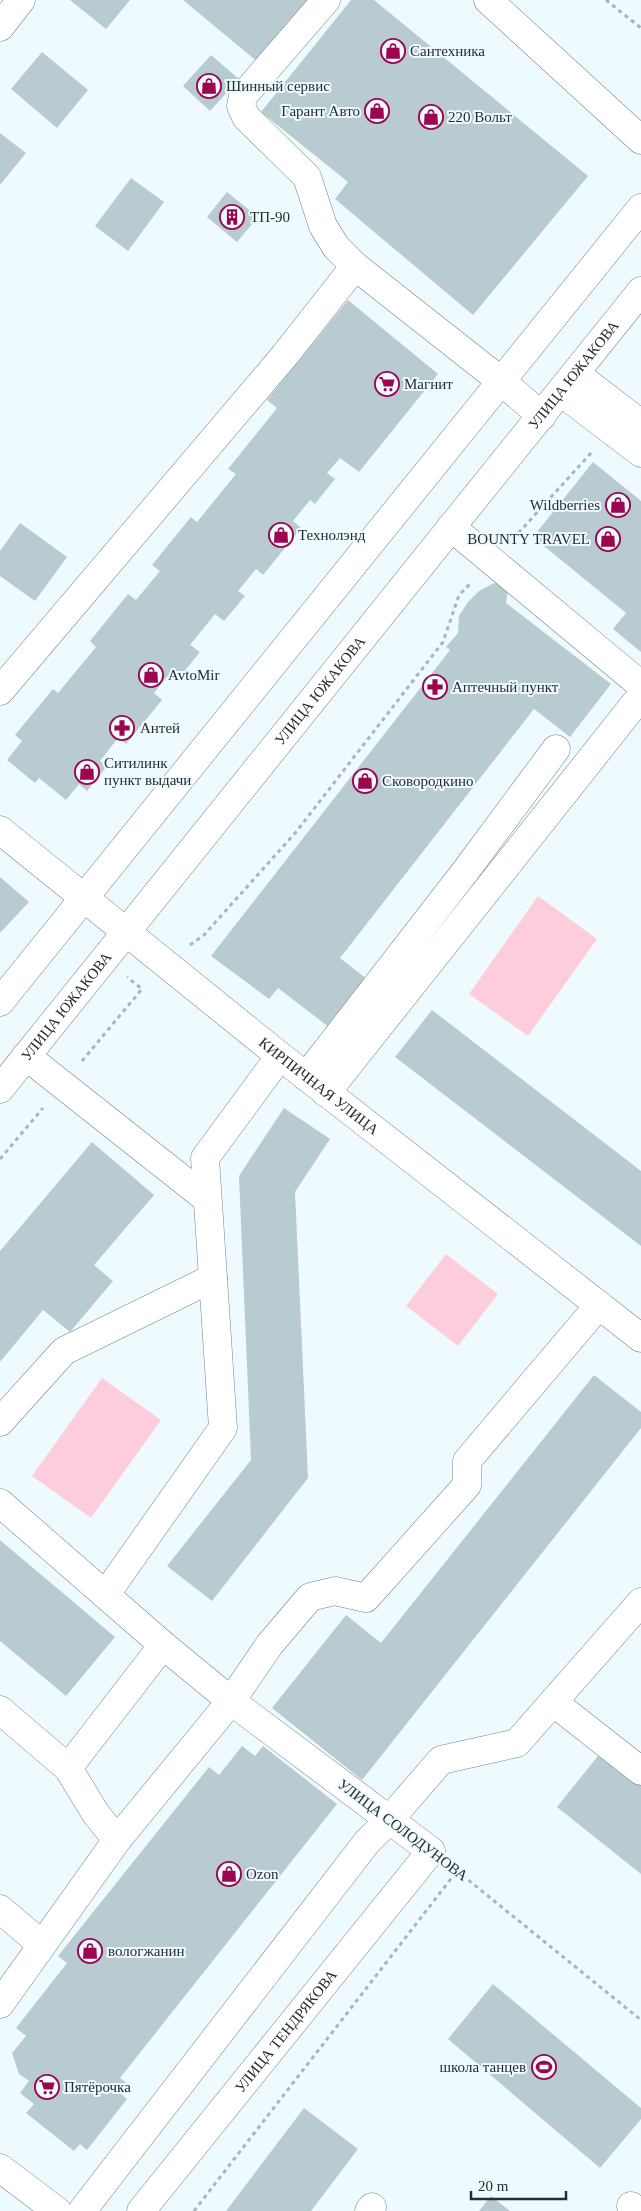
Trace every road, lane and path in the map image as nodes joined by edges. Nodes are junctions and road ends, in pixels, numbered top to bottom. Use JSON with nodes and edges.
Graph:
{"nodes":[{"id":1,"x":21,"y":0,"type":"edge"},
{"id":2,"x":326,"y":0,"type":"edge"},
{"id":3,"x":488,"y":0,"type":"edge"},
{"id":4,"x":606,"y":0,"type":"edge"},
{"id":5,"x":0,"y":27,"type":"edge"},
{"id":6,"x":641,"y":28,"type":"edge"},
{"id":7,"x":641,"y":140,"type":"edge"},
{"id":8,"x":641,"y":208,"type":"edge"},
{"id":9,"x":354,"y":266,"type":"junction"},
{"id":10,"x":641,"y":291,"type":"edge"},
{"id":11,"x":501,"y":381,"type":"junction"},
{"id":12,"x":568,"y":383,"type":"junction"},
{"id":13,"x":542,"y":416,"type":"junction"},
{"id":14,"x":641,"y":424,"type":"edge"},
{"id":15,"x":611,"y":430,"type":"junction"},
{"id":16,"x":641,"y":453,"type":"edge"},
{"id":17,"x":451,"y":527,"type":"junction"},
{"id":18,"x":492,"y":562,"type":"junction"},
{"id":19,"x":641,"y":685,"type":"edge"},
{"id":20,"x":0,"y":692,"type":"edge"},
{"id":21,"x":641,"y":696,"type":"edge"},
{"id":22,"x":556,"y":749,"type":"dead end"},
{"id":23,"x":0,"y":830,"type":"edge"},
{"id":24,"x":84,"y":898,"type":"junction"},
{"id":25,"x":126,"y":931,"type":"junction"},
{"id":26,"x":164,"y":961,"type":"junction"},
{"id":27,"x":142,"y":989,"type":"dead end"},
{"id":28,"x":0,"y":1002,"type":"edge"},
{"id":29,"x":26,"y":1056,"type":"junction"},
{"id":30,"x":280,"y":1056,"type":"junction"},
{"id":31,"x":316,"y":1085,"type":"junction"},
{"id":32,"x":0,"y":1089,"type":"edge"},
{"id":33,"x":208,"y":1199,"type":"junction"},
{"id":34,"x":213,"y":1278,"type":"junction"},
{"id":35,"x":599,"y":1305,"type":"junction"},
{"id":36,"x":641,"y":1338,"type":"edge"},
{"id":37,"x":0,"y":1422,"type":"edge"},
{"id":38,"x":0,"y":1503,"type":"edge"},
{"id":39,"x":106,"y":1594,"type":"junction"},
{"id":40,"x":636,"y":1616,"type":"edge"},
{"id":41,"x":163,"y":1644,"type":"junction"},
{"id":42,"x":231,"y":1702,"type":"junction"},
{"id":43,"x":553,"y":1702,"type":"junction"},
{"id":44,"x":0,"y":1710,"type":"edge"},
{"id":45,"x":68,"y":1768,"type":"junction"},
{"id":46,"x":641,"y":1771,"type":"edge"},
{"id":47,"x":390,"y":1819,"type":"junction"},
{"id":48,"x":117,"y":1840,"type":"junction"},
{"id":49,"x":432,"y":1851,"type":"junction"},
{"id":50,"x":457,"y":1871,"type":"junction"},
{"id":51,"x":0,"y":1909,"type":"edge"},
{"id":52,"x":41,"y":1944,"type":"junction"},
{"id":53,"x":0,"y":2004,"type":"edge"},
{"id":54,"x":641,"y":2020,"type":"edge"},
{"id":55,"x":0,"y":2168,"type":"edge"},
{"id":56,"x":57,"y":2211,"type":"edge"},
{"id":57,"x":82,"y":2211,"type":"edge"},
{"id":58,"x":141,"y":2211,"type":"edge"},
{"id":59,"x":194,"y":2211,"type":"edge"}],
"edges":[{"from":1,"to":5,"type":"street"},
{"from":2,"to":9,"type":"street"},
{"from":3,"to":7,"type":"street"},
{"from":4,"to":6,"type":"path"},
{"from":8,"to":11,"type":"street"},
{"from":9,"to":11,"type":"street"},
{"from":9,"to":20,"type":"street"},
{"from":10,"to":12,"type":"street","name":"УЛИЦА ЮЖАКОВА"},
{"from":11,"to":13,"type":"street"},
{"from":11,"to":24,"type":"street"},
{"from":12,"to":13,"type":"street","name":"УЛИЦА ЮЖАКОВА"},
{"from":12,"to":14,"type":"street"},
{"from":12,"to":15,"type":"street"},
{"from":13,"to":17,"type":"street","name":"УЛИЦА ЮЖАКОВА"},
{"from":15,"to":16,"type":"street"},
{"from":15,"to":18,"type":"path"},
{"from":17,"to":18,"type":"street"},
{"from":17,"to":25,"type":"street","name":"УЛИЦА ЮЖАКОВА"},
{"from":18,"to":19,"type":"street"},
{"from":18,"to":26,"type":"path"},
{"from":21,"to":31,"type":"street"},
{"from":22,"to":31,"type":"street"},
{"from":23,"to":24,"type":"street","name":"КИРПИЧНАЯ УЛИЦА"},
{"from":24,"to":25,"type":"street","name":"КИРПИЧНАЯ УЛИЦА"},
{"from":24,"to":28,"type":"street"},
{"from":25,"to":26,"type":"street","name":"КИРПИЧНАЯ УЛИЦА"},
{"from":25,"to":29,"type":"street","name":"УЛИЦА ЮЖАКОВА"},
{"from":26,"to":27,"type":"path"},
{"from":26,"to":30,"type":"street","name":"КИРПИЧНАЯ УЛИЦА"},
{"from":29,"to":32,"type":"street","name":"УЛИЦА ЮЖАКОВА"},
{"from":29,"to":33,"type":"street"},
{"from":30,"to":31,"type":"street","name":"КИРПИЧНАЯ УЛИЦА"},
{"from":30,"to":33,"type":"street"},
{"from":31,"to":35,"type":"street","name":"КИРПИЧНАЯ УЛИЦА"},
{"from":33,"to":34,"type":"street"},
{"from":34,"to":37,"type":"street"},
{"from":34,"to":39,"type":"street"},
{"from":35,"to":36,"type":"street","name":"КИРПИЧНАЯ УЛИЦА"},
{"from":35,"to":42,"type":"street"},
{"from":38,"to":39,"type":"street","name":"УЛИЦА СОЛОДУНОВА"},
{"from":39,"to":41,"type":"street","name":"УЛИЦА СОЛОДУНОВА"},
{"from":40,"to":43,"type":"street"},
{"from":41,"to":42,"type":"street","name":"УЛИЦА СОЛОДУНОВА"},
{"from":41,"to":45,"type":"street"},
{"from":42,"to":47,"type":"street","name":"УЛИЦА СОЛОДУНОВА"},
{"from":42,"to":48,"type":"street"},
{"from":43,"to":46,"type":"street"},
{"from":43,"to":47,"type":"street"},
{"from":44,"to":45,"type":"street"},
{"from":45,"to":48,"type":"street"},
{"from":47,"to":49,"type":"street","name":"УЛИЦА СОЛОДУНОВА"},
{"from":47,"to":57,"type":"street"},
{"from":48,"to":52,"type":"street"},
{"from":49,"to":50,"type":"path","name":"УЛИЦА СОЛОДУНОВА"},
{"from":49,"to":58,"type":"street","name":"УЛИЦА ТЕНДРЯКОВА"},
{"from":50,"to":54,"type":"path","name":"УЛИЦА СОЛОДУНОВА"},
{"from":50,"to":59,"type":"path"},
{"from":51,"to":52,"type":"street"},
{"from":52,"to":53,"type":"street"},
{"from":55,"to":56,"type":"street"}]}
